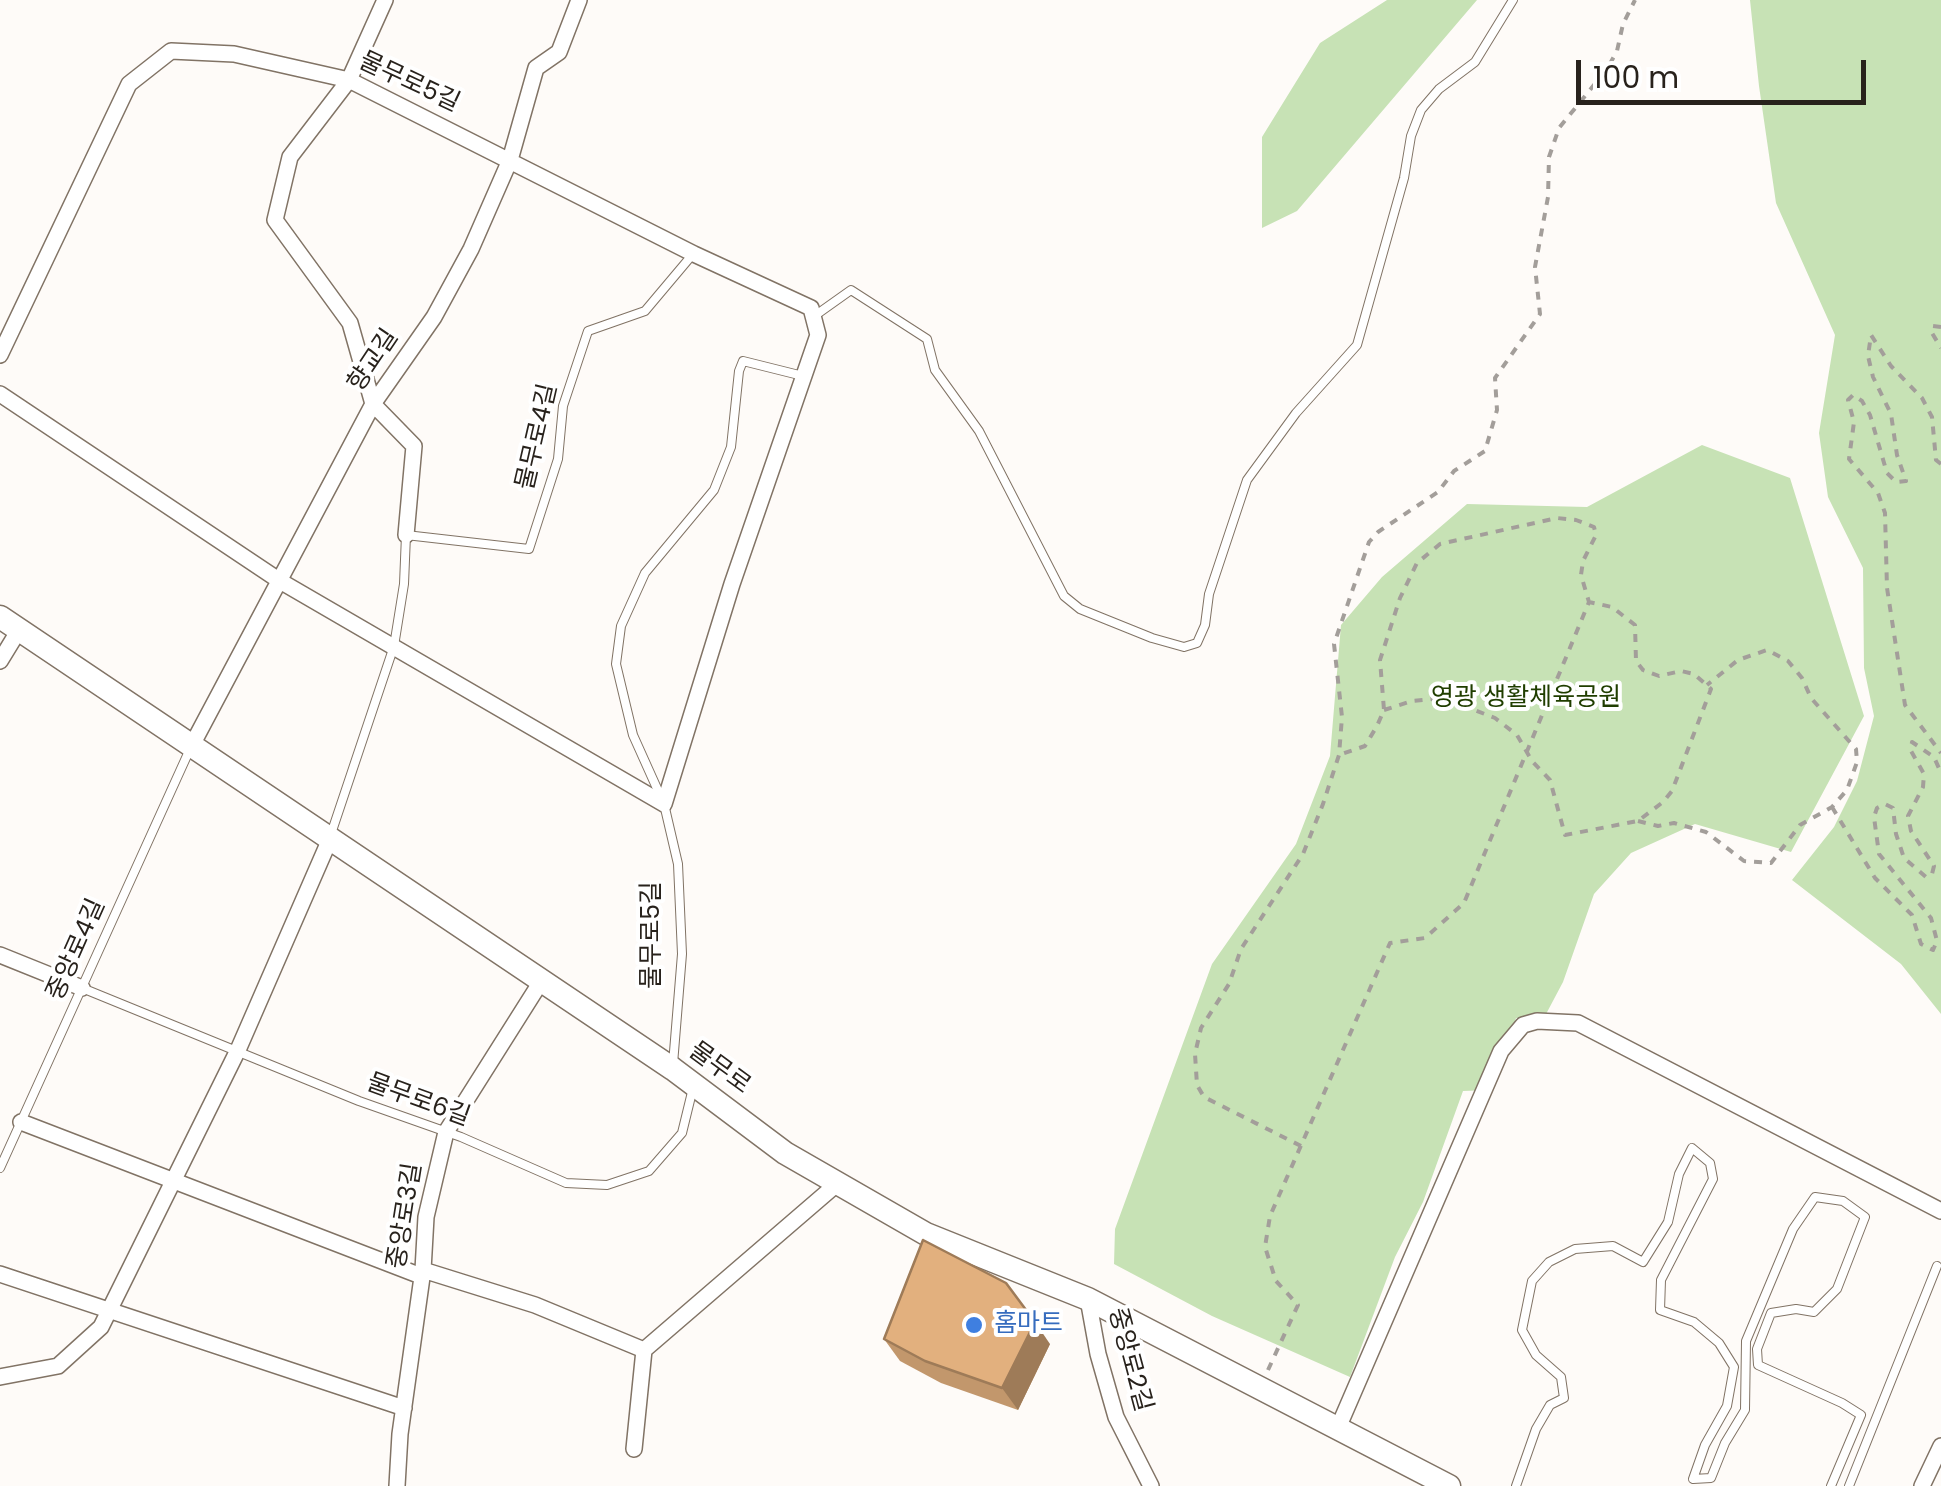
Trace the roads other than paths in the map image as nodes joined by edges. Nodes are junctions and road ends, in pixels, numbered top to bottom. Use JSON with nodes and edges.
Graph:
{"nodes":[{"id":1,"x":385,"y":0,"type":"edge"},
{"id":2,"x":580,"y":0,"type":"edge"},
{"id":3,"x":1513,"y":0,"type":"edge"},
{"id":4,"x":349,"y":80,"type":"junction"},
{"id":5,"x":510,"y":160,"type":"junction"},
{"id":6,"x":694,"y":254,"type":"junction"},
{"id":7,"x":813,"y":317,"type":"junction"},
{"id":8,"x":0,"y":355,"type":"edge"},
{"id":9,"x":806,"y":376,"type":"junction"},
{"id":10,"x":0,"y":394,"type":"edge"},
{"id":11,"x":373,"y":404,"type":"junction"},
{"id":12,"x":406,"y":535,"type":"junction"},
{"id":13,"x":280,"y":580,"type":"junction"},
{"id":14,"x":9,"y":623,"type":"edge"},
{"id":15,"x":394,"y":646,"type":"junction"},
{"id":16,"x":0,"y":661,"type":"edge"},
{"id":17,"x":191,"y":747,"type":"junction"},
{"id":18,"x":664,"y":804,"type":"junction"},
{"id":19,"x":330,"y":839,"type":"junction"},
{"id":20,"x":0,"y":955,"type":"edge"},
{"id":21,"x":542,"y":980,"type":"junction"},
{"id":22,"x":82,"y":988,"type":"junction"},
{"id":23,"x":238,"y":1050,"type":"junction"},
{"id":24,"x":673,"y":1069,"type":"junction"},
{"id":25,"x":694,"y":1083,"type":"junction"},
{"id":26,"x":21,"y":1122,"type":"junction"},
{"id":27,"x":446,"y":1132,"type":"junction"},
{"id":28,"x":0,"y":1168,"type":"edge"},
{"id":29,"x":173,"y":1181,"type":"junction"},
{"id":30,"x":838,"y":1183,"type":"junction"},
{"id":31,"x":1941,"y":1211,"type":"edge"},
{"id":32,"x":1937,"y":1266,"type":"dead end"},
{"id":33,"x":422,"y":1273,"type":"junction"},
{"id":34,"x":0,"y":1274,"type":"edge"},
{"id":35,"x":1088,"y":1299,"type":"junction"},
{"id":36,"x":108,"y":1312,"type":"junction"},
{"id":37,"x":644,"y":1350,"type":"junction"},
{"id":38,"x":0,"y":1378,"type":"edge"},
{"id":39,"x":404,"y":1408,"type":"junction"},
{"id":40,"x":1338,"y":1428,"type":"junction"},
{"id":41,"x":1941,"y":1446,"type":"edge"},
{"id":42,"x":634,"y":1449,"type":"dead end"},
{"id":43,"x":396,"y":1486,"type":"edge"},
{"id":44,"x":1151,"y":1486,"type":"edge"},
{"id":45,"x":1449,"y":1486,"type":"edge"},
{"id":46,"x":1516,"y":1486,"type":"edge"},
{"id":47,"x":1831,"y":1486,"type":"edge"},
{"id":48,"x":1850,"y":1486,"type":"edge"},
{"id":49,"x":1922,"y":1486,"type":"edge"}],
"edges":[{"from":1,"to":4,"type":"street"},
{"from":2,"to":5,"type":"street","name":"향교길"},
{"from":3,"to":7,"type":"lane"},
{"from":4,"to":5,"type":"street","name":"물무로5길"},
{"from":4,"to":8,"type":"street","name":"물무로5길"},
{"from":4,"to":11,"type":"street"},
{"from":5,"to":6,"type":"street","name":"물무로5길"},
{"from":5,"to":11,"type":"street","name":"향교길"},
{"from":6,"to":7,"type":"street","name":"물무로5길"},
{"from":6,"to":12,"type":"lane","name":"물무로4길"},
{"from":7,"to":9,"type":"street"},
{"from":9,"to":18,"type":"street"},
{"from":9,"to":18,"type":"lane","name":"물무로5길"},
{"from":10,"to":13,"type":"street"},
{"from":11,"to":12,"type":"street"},
{"from":11,"to":13,"type":"street","name":"향교길"},
{"from":12,"to":15,"type":"lane"},
{"from":13,"to":15,"type":"street"},
{"from":13,"to":17,"type":"street","name":"향교길"},
{"from":14,"to":16,"type":"street"},
{"from":14,"to":17,"type":"main road","name":"물무로"},
{"from":15,"to":18,"type":"street"},
{"from":15,"to":19,"type":"lane"},
{"from":17,"to":19,"type":"main road","name":"물무로"},
{"from":17,"to":22,"type":"lane","name":"중앙로4길"},
{"from":18,"to":24,"type":"lane","name":"물무로5길"},
{"from":19,"to":21,"type":"main road","name":"물무로"},
{"from":19,"to":23,"type":"street"},
{"from":20,"to":22,"type":"street"},
{"from":21,"to":24,"type":"main road","name":"물무로"},
{"from":21,"to":27,"type":"street","name":"중앙로3길"},
{"from":22,"to":23,"type":"lane","name":"물무로6길"},
{"from":22,"to":26,"type":"lane","name":"중앙로4길"},
{"from":23,"to":27,"type":"lane","name":"물무로6길"},
{"from":23,"to":29,"type":"street"},
{"from":24,"to":25,"type":"main road","name":"물무로"},
{"from":25,"to":27,"type":"lane","name":"물무로6길"},
{"from":25,"to":30,"type":"main road","name":"물무로"},
{"from":26,"to":28,"type":"lane","name":"중앙로4길"},
{"from":26,"to":29,"type":"street"},
{"from":27,"to":33,"type":"street","name":"중앙로3길"},
{"from":29,"to":33,"type":"street"},
{"from":29,"to":36,"type":"street"},
{"from":30,"to":35,"type":"main road","name":"물무로"},
{"from":30,"to":37,"type":"street"},
{"from":31,"to":40,"type":"street"},
{"from":32,"to":48,"type":"lane"},
{"from":33,"to":37,"type":"street"},
{"from":33,"to":39,"type":"street","name":"중앙로3길"},
{"from":34,"to":36,"type":"street"},
{"from":35,"to":40,"type":"main road","name":"물무로"},
{"from":35,"to":44,"type":"street","name":"중앙로2길"},
{"from":36,"to":38,"type":"street"},
{"from":36,"to":39,"type":"street"},
{"from":37,"to":42,"type":"street"},
{"from":39,"to":43,"type":"street","name":"중앙로3길"},
{"from":40,"to":45,"type":"main road","name":"물무로"},
{"from":41,"to":49,"type":"street"},
{"from":46,"to":47,"type":"lane"}]}
